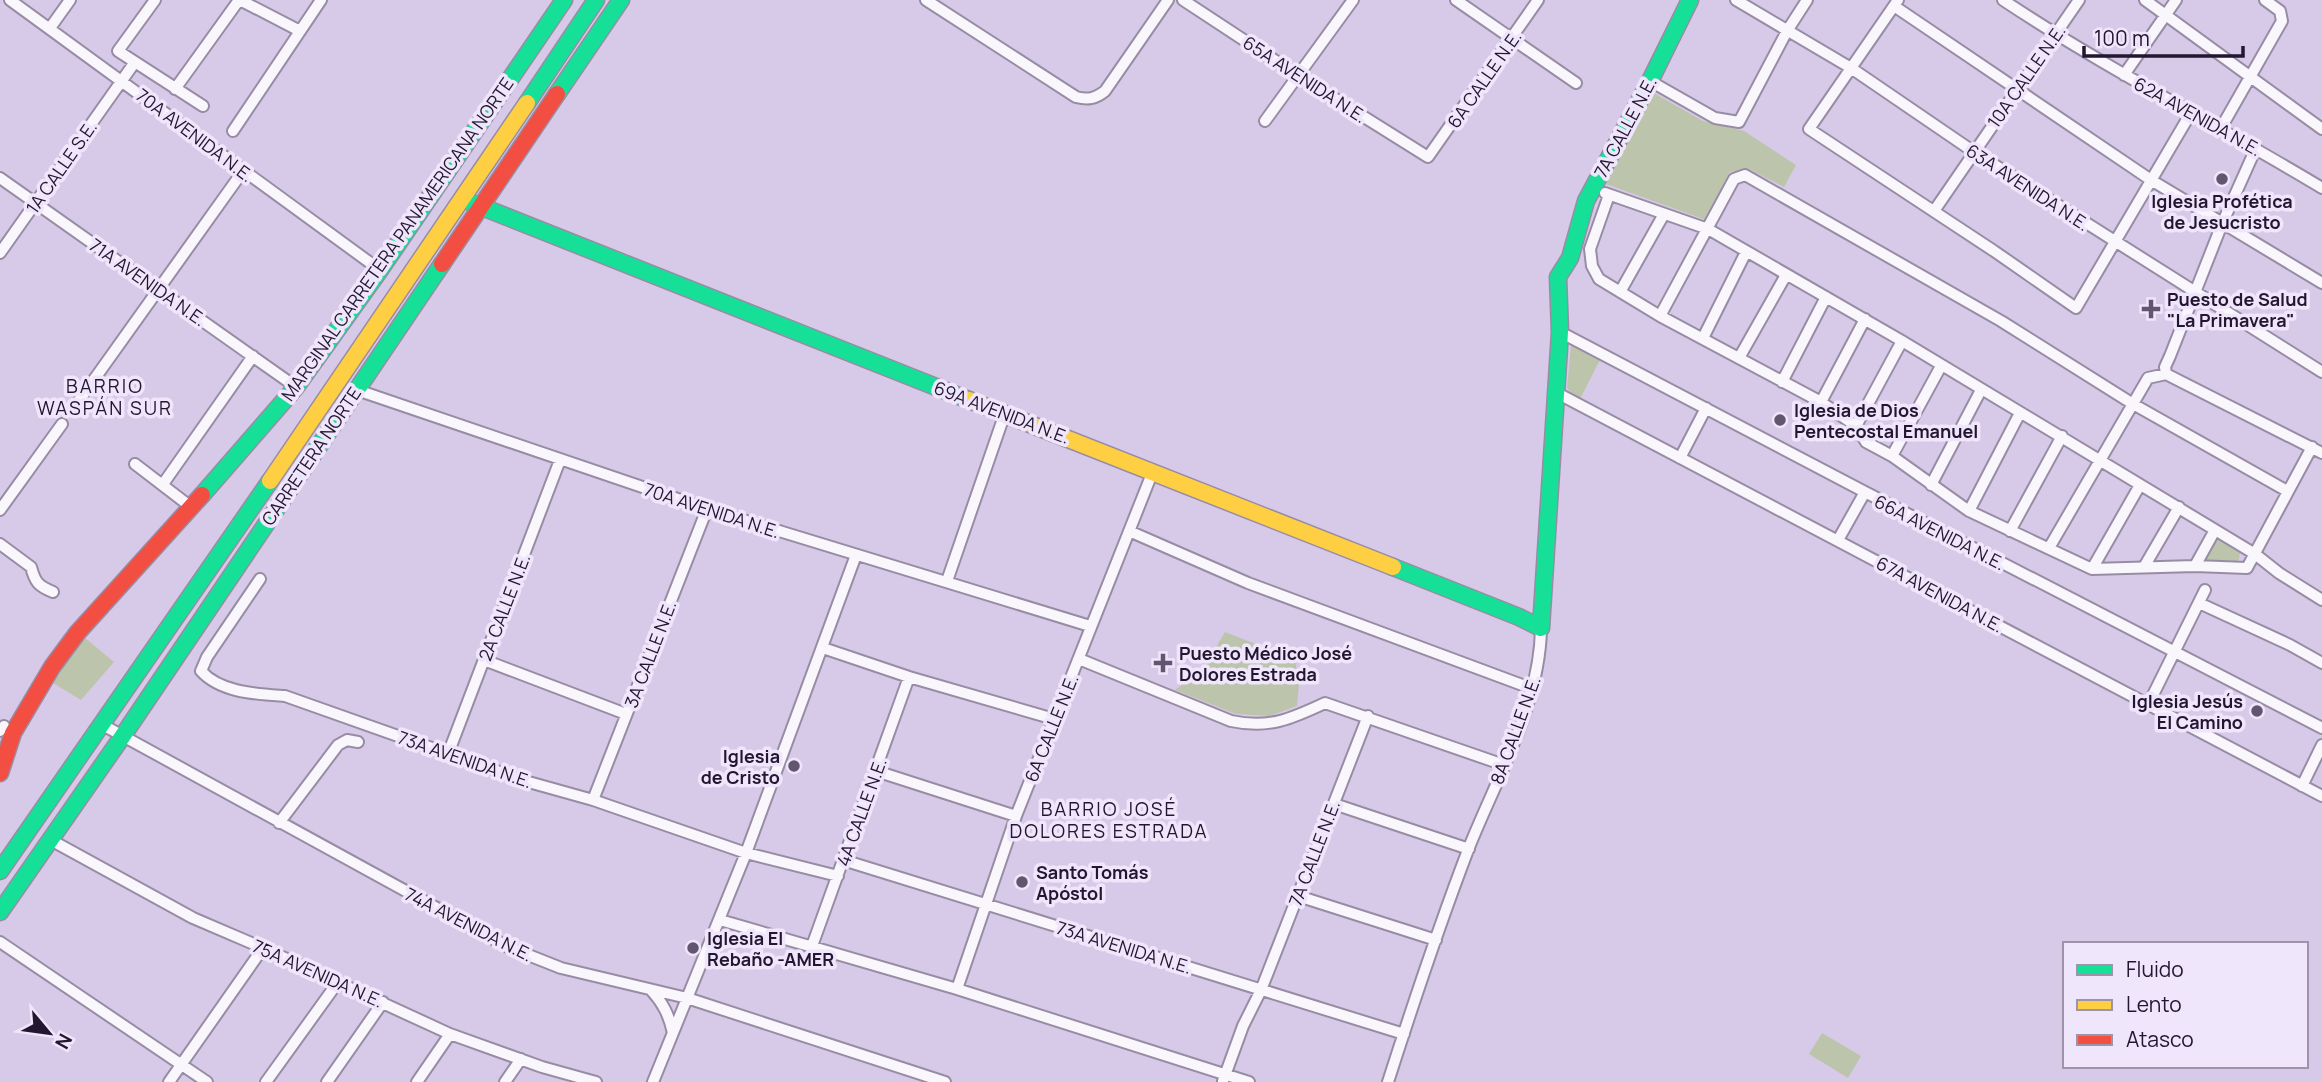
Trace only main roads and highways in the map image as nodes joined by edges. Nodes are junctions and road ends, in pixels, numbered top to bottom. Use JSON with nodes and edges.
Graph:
{"nodes":[{"id":1,"x":564,"y":0,"type":"edge"},
{"id":2,"x":596,"y":0,"type":"edge"},
{"id":3,"x":603,"y":0,"type":"edge"},
{"id":4,"x":621,"y":0,"type":"edge"},
{"id":5,"x":1690,"y":0,"type":"edge"},
{"id":6,"x":545,"y":110,"type":"junction"},
{"id":7,"x":461,"y":199,"type":"junction"},
{"id":8,"x":482,"y":207,"type":"junction"},
{"id":9,"x":1558,"y":277,"type":"joint"},
{"id":10,"x":1541,"y":628,"type":"joint"},
{"id":11,"x":4,"y":729,"type":"edge"},
{"id":12,"x":0,"y":773,"type":"edge"},
{"id":13,"x":0,"y":871,"type":"edge"},
{"id":14,"x":0,"y":912,"type":"edge"}],
"edges":[{"from":1,"to":11,"type":"main road","name":"MARGINAL CARRETERA PANAMERICANA NORTE"},
{"from":2,"to":7,"type":"main road","name":"CARRETERA NORTE"},
{"from":3,"to":6,"type":"main road"},
{"from":4,"to":6,"type":"main road","name":"CARRETERA NORTE"},
{"from":5,"to":9,"type":"main road","name":"7A CALLE N.E."},
{"from":6,"to":8,"type":"main road","name":"CARRETERA NORTE"},
{"from":7,"to":8,"type":"main road","name":"69A AVENIDA N.E."},
{"from":7,"to":13,"type":"main road","name":"CARRETERA NORTE"},
{"from":8,"to":10,"type":"main road","name":"69A AVENIDA N.E."},
{"from":8,"to":14,"type":"main road","name":"CARRETERA NORTE"},
{"from":9,"to":10,"type":"main road","name":"8A CALLE N.E."},
{"from":11,"to":12,"type":"main road","name":"MARGINAL CARRETERA PANAMERICANA NORTE"}]}
